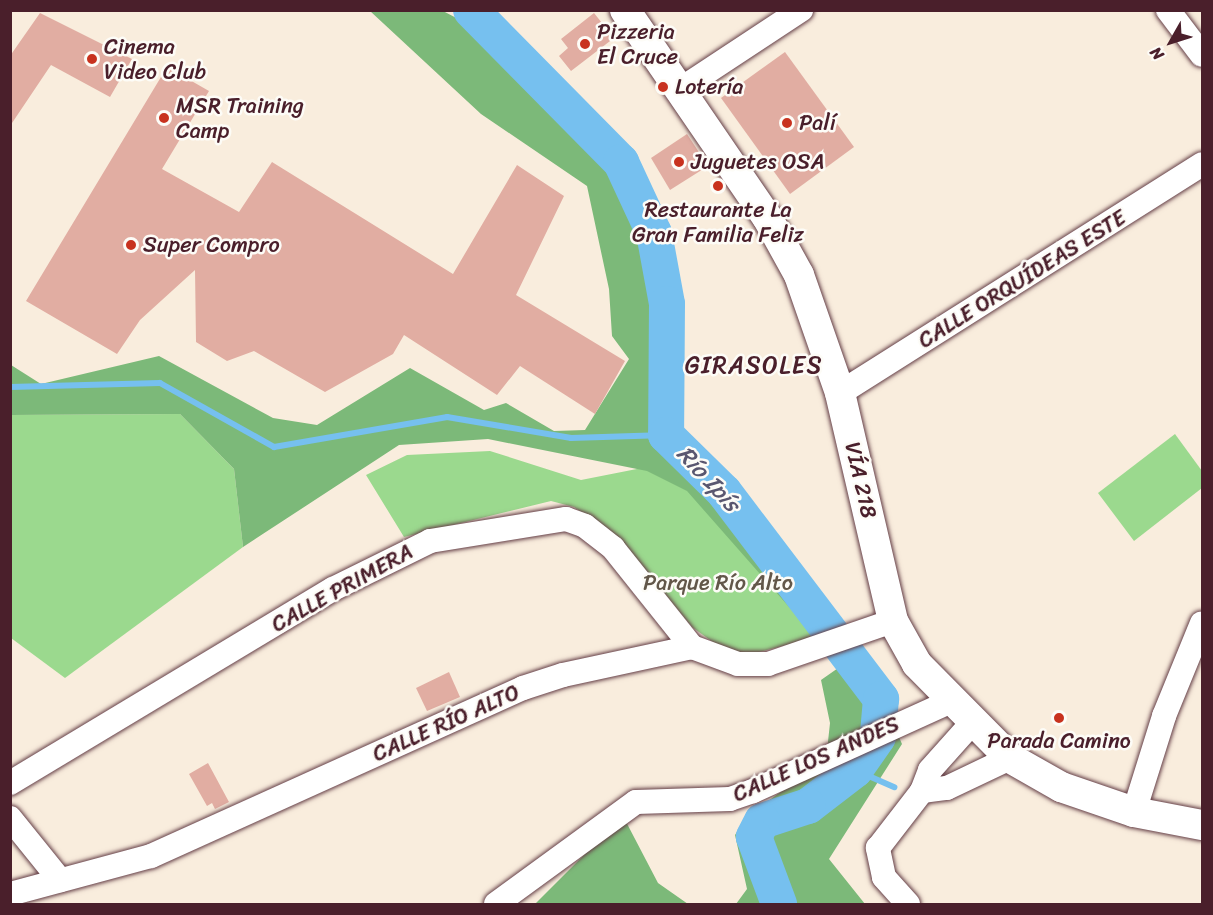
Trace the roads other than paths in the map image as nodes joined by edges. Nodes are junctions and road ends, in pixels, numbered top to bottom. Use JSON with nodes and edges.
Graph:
{"nodes":[{"id":1,"x":625,"y":10,"type":"edge"},
{"id":2,"x":801,"y":10,"type":"edge"},
{"id":3,"x":1168,"y":10,"type":"edge"},
{"id":4,"x":1203,"y":55,"type":"edge"},
{"id":5,"x":681,"y":89,"type":"junction"},
{"id":6,"x":1203,"y":164,"type":"edge"},
{"id":7,"x":840,"y":393,"type":"junction"},
{"id":8,"x":893,"y":621,"type":"junction"},
{"id":9,"x":1203,"y":623,"type":"edge"},
{"id":10,"x":692,"y":647,"type":"junction"},
{"id":11,"x":951,"y":701,"type":"junction"},
{"id":12,"x":972,"y":723,"type":"junction"},
{"id":13,"x":1010,"y":758,"type":"junction"},
{"id":14,"x":10,"y":783,"type":"edge"},
{"id":15,"x":922,"y":790,"type":"junction"},
{"id":16,"x":1134,"y":812,"type":"junction"},
{"id":17,"x":10,"y":818,"type":"edge"},
{"id":18,"x":1203,"y":825,"type":"edge"},
{"id":19,"x":60,"y":880,"type":"junction"},
{"id":20,"x":10,"y":894,"type":"edge"},
{"id":21,"x":496,"y":904,"type":"edge"},
{"id":22,"x":908,"y":904,"type":"edge"}],
"edges":[{"from":1,"to":5,"type":"main road","name":"VÍA 218"},
{"from":2,"to":5,"type":"street"},
{"from":3,"to":4,"type":"street"},
{"from":5,"to":7,"type":"main road","name":"VÍA 218"},
{"from":6,"to":7,"type":"street","name":"CALLE ORQUÍDEAS ESTE"},
{"from":7,"to":8,"type":"main road","name":"VÍA 218"},
{"from":8,"to":10,"type":"street"},
{"from":8,"to":11,"type":"main road","name":"VÍA 218"},
{"from":9,"to":16,"type":"street"},
{"from":10,"to":14,"type":"street","name":"CALLE PRIMERA"},
{"from":10,"to":19,"type":"street","name":"CALLE RÍO ALTO"},
{"from":11,"to":12,"type":"main road","name":"VÍA 218"},
{"from":11,"to":21,"type":"street","name":"CALLE LOS ANDES"},
{"from":12,"to":13,"type":"main road","name":"VÍA 218"},
{"from":12,"to":15,"type":"street"},
{"from":13,"to":15,"type":"street"},
{"from":13,"to":16,"type":"main road","name":"VÍA 218"},
{"from":15,"to":22,"type":"street"},
{"from":16,"to":18,"type":"main road","name":"VÍA 218"},
{"from":17,"to":19,"type":"street"},
{"from":19,"to":20,"type":"street","name":"CALLE RÍO ALTO"}]}
